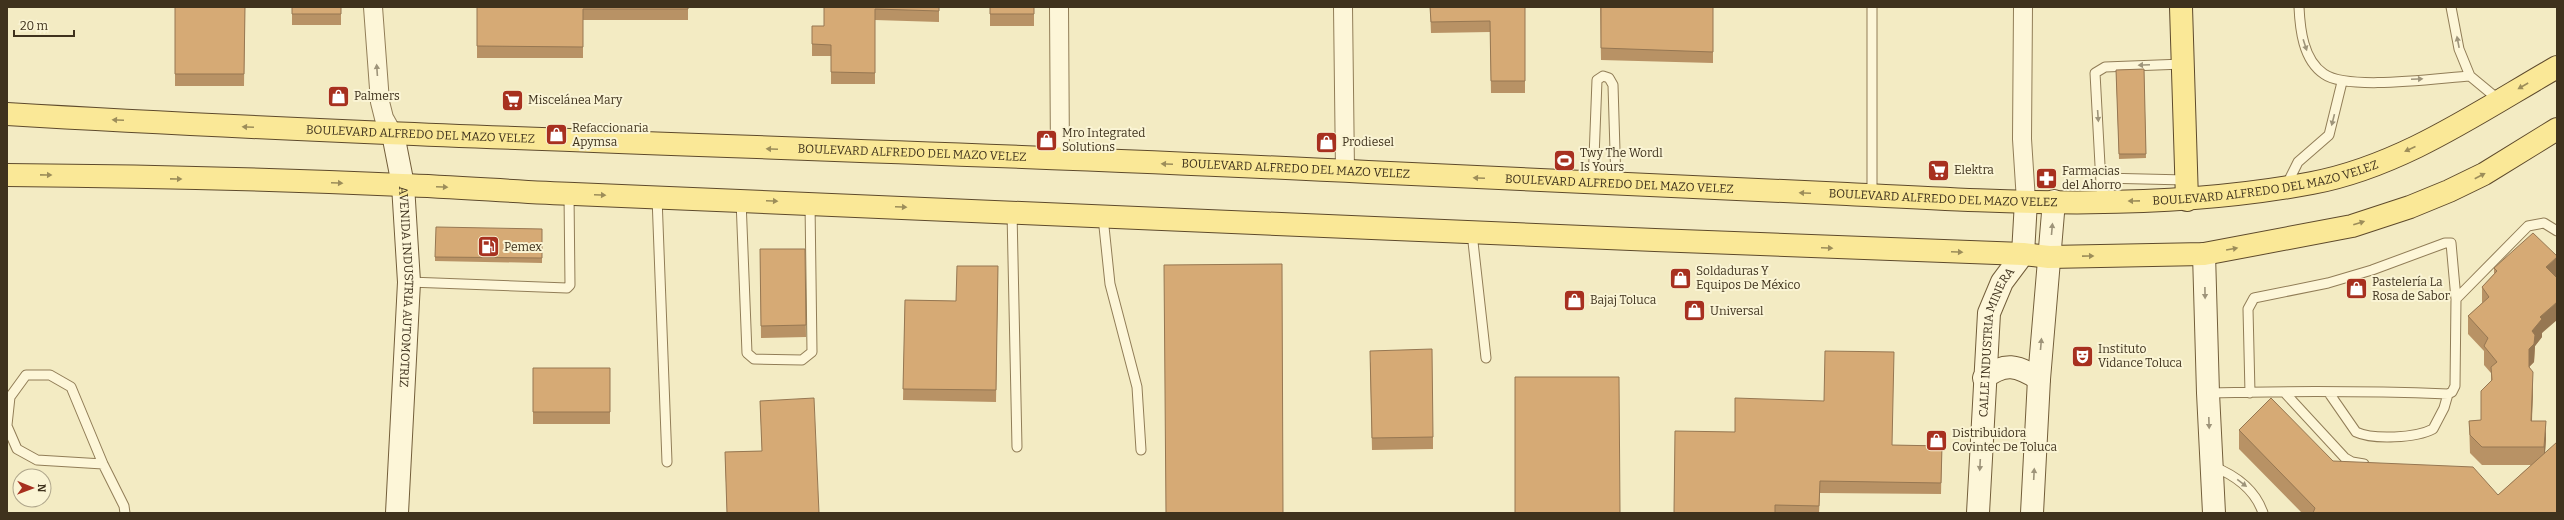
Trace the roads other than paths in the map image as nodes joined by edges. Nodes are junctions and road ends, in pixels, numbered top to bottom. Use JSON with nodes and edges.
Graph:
{"nodes":[{"id":1,"x":373,"y":7,"type":"edge"},
{"id":2,"x":1058,"y":7,"type":"edge"},
{"id":3,"x":1343,"y":7,"type":"edge"},
{"id":4,"x":1872,"y":7,"type":"edge"},
{"id":5,"x":2023,"y":7,"type":"edge"},
{"id":6,"x":2181,"y":7,"type":"edge"},
{"id":7,"x":2299,"y":7,"type":"edge"},
{"id":8,"x":2451,"y":7,"type":"edge"},
{"id":9,"x":2183,"y":64,"type":"junction"},
{"id":10,"x":2557,"y":67,"type":"edge"},
{"id":11,"x":2470,"y":76,"type":"junction"},
{"id":12,"x":2342,"y":82,"type":"junction"},
{"id":13,"x":2499,"y":100,"type":"junction"},
{"id":14,"x":7,"y":114,"type":"edge"},
{"id":15,"x":2557,"y":129,"type":"edge"},
{"id":16,"x":393,"y":134,"type":"junction"},
{"id":17,"x":1060,"y":159,"type":"junction"},
{"id":18,"x":1345,"y":171,"type":"junction"},
{"id":19,"x":7,"y":175,"type":"edge"},
{"id":20,"x":2102,"y":178,"type":"junction"},
{"id":21,"x":1593,"y":184,"type":"junction"},
{"id":22,"x":1616,"y":184,"type":"junction"},
{"id":23,"x":403,"y":185,"type":"junction"},
{"id":24,"x":2286,"y":187,"type":"junction"},
{"id":25,"x":2187,"y":190,"type":"junction"},
{"id":26,"x":570,"y":194,"type":"junction"},
{"id":27,"x":1872,"y":196,"type":"junction"},
{"id":28,"x":657,"y":197,"type":"junction"},
{"id":29,"x":741,"y":200,"type":"junction"},
{"id":30,"x":2026,"y":201,"type":"junction"},
{"id":31,"x":2054,"y":201,"type":"junction"},
{"id":32,"x":810,"y":202,"type":"junction"},
{"id":33,"x":2102,"y":202,"type":"junction"},
{"id":34,"x":1012,"y":212,"type":"junction"},
{"id":35,"x":1103,"y":217,"type":"junction"},
{"id":36,"x":2557,"y":231,"type":"edge"},
{"id":37,"x":1472,"y":233,"type":"junction"},
{"id":38,"x":2023,"y":254,"type":"junction"},
{"id":39,"x":2204,"y":254,"type":"junction"},
{"id":40,"x":2049,"y":257,"type":"junction"},
{"id":41,"x":409,"y":282,"type":"junction"},
{"id":42,"x":2456,"y":299,"type":"junction"},
{"id":43,"x":1486,"y":358,"type":"dead end"},
{"id":44,"x":1984,"y":378,"type":"junction"},
{"id":45,"x":2038,"y":379,"type":"junction"},
{"id":46,"x":2208,"y":393,"type":"junction"},
{"id":47,"x":2250,"y":393,"type":"junction"},
{"id":48,"x":2284,"y":393,"type":"junction"},
{"id":49,"x":2329,"y":393,"type":"junction"},
{"id":50,"x":2448,"y":394,"type":"junction"},
{"id":51,"x":7,"y":426,"type":"edge"},
{"id":52,"x":1017,"y":448,"type":"dead end"},
{"id":53,"x":1140,"y":450,"type":"dead end"},
{"id":54,"x":667,"y":462,"type":"dead end"},
{"id":55,"x":103,"y":464,"type":"junction"},
{"id":56,"x":2372,"y":464,"type":"edge"},
{"id":57,"x":2210,"y":465,"type":"junction"},
{"id":58,"x":125,"y":513,"type":"edge"},
{"id":59,"x":397,"y":513,"type":"edge"},
{"id":60,"x":1978,"y":513,"type":"edge"},
{"id":61,"x":2032,"y":513,"type":"edge"},
{"id":62,"x":2214,"y":513,"type":"edge"},
{"id":63,"x":2263,"y":513,"type":"edge"}],
"edges":[{"from":16,"to":1,"type":"street","one_way":true},
{"from":2,"to":17,"type":"street"},
{"from":3,"to":18,"type":"street"},
{"from":4,"to":27,"type":"lane"},
{"from":5,"to":30,"type":"street"},
{"from":6,"to":9,"type":"main road"},
{"from":7,"to":12,"type":"lane","one_way":true},
{"from":11,"to":8,"type":"lane","one_way":true},
{"from":9,"to":20,"type":"lane","one_way":true},
{"from":9,"to":25,"type":"main road"},
{"from":10,"to":13,"type":"main road","name":"BOULEVARD ALFREDO DEL MAZO VELEZ","one_way":true},
{"from":12,"to":11,"type":"lane","one_way":true},
{"from":11,"to":13,"type":"lane"},
{"from":12,"to":24,"type":"lane","one_way":true},
{"from":13,"to":24,"type":"main road","name":"BOULEVARD ALFREDO DEL MAZO VELEZ","one_way":true},
{"from":16,"to":14,"type":"main road","name":"BOULEVARD ALFREDO DEL MAZO VELEZ","one_way":true},
{"from":39,"to":15,"type":"main road","one_way":true},
{"from":17,"to":16,"type":"main road","name":"BOULEVARD ALFREDO DEL MAZO VELEZ","one_way":true},
{"from":16,"to":23,"type":"main road","name":"AVENIDA INDUSTRIA AUTOMOTRIZ"},
{"from":18,"to":17,"type":"main road","name":"BOULEVARD ALFREDO DEL MAZO VELEZ","one_way":true},
{"from":21,"to":18,"type":"main road","name":"BOULEVARD ALFREDO DEL MAZO VELEZ","one_way":true},
{"from":19,"to":23,"type":"main road","one_way":true},
{"from":20,"to":25,"type":"lane"},
{"from":20,"to":33,"type":"lane"},
{"from":21,"to":22,"type":"main road","name":"BOULEVARD ALFREDO DEL MAZO VELEZ"},
{"from":21,"to":22,"type":"lane"},
{"from":27,"to":22,"type":"main road","name":"BOULEVARD ALFREDO DEL MAZO VELEZ","one_way":true},
{"from":23,"to":26,"type":"main road","one_way":true},
{"from":23,"to":41,"type":"main road","name":"AVENIDA INDUSTRIA AUTOMOTRIZ"},
{"from":24,"to":25,"type":"main road","name":"BOULEVARD ALFREDO DEL MAZO VELEZ"},
{"from":25,"to":33,"type":"main road","name":"BOULEVARD ALFREDO DEL MAZO VELEZ","one_way":true},
{"from":26,"to":28,"type":"main road","one_way":true},
{"from":26,"to":41,"type":"lane"},
{"from":27,"to":30,"type":"main road","name":"BOULEVARD ALFREDO DEL MAZO VELEZ"},
{"from":28,"to":29,"type":"main road"},
{"from":28,"to":54,"type":"lane"},
{"from":29,"to":32,"type":"main road","one_way":true},
{"from":29,"to":32,"type":"lane"},
{"from":30,"to":31,"type":"main road","name":"BOULEVARD ALFREDO DEL MAZO VELEZ"},
{"from":30,"to":38,"type":"main road","name":"CALLE INDUSTRIA MINERA"},
{"from":31,"to":33,"type":"main road","name":"BOULEVARD ALFREDO DEL MAZO VELEZ"},
{"from":40,"to":31,"type":"main road","one_way":true},
{"from":32,"to":34,"type":"main road","one_way":true},
{"from":34,"to":35,"type":"main road"},
{"from":34,"to":52,"type":"lane"},
{"from":35,"to":37,"type":"main road"},
{"from":35,"to":53,"type":"lane"},
{"from":36,"to":42,"type":"lane"},
{"from":37,"to":38,"type":"main road","one_way":true},
{"from":37,"to":43,"type":"lane"},
{"from":38,"to":40,"type":"main road"},
{"from":38,"to":44,"type":"main road","name":"CALLE INDUSTRIA MINERA"},
{"from":40,"to":39,"type":"main road","one_way":true},
{"from":39,"to":46,"type":"main road","one_way":true},
{"from":45,"to":40,"type":"main road","one_way":true},
{"from":41,"to":59,"type":"main road","name":"AVENIDA INDUSTRIA AUTOMOTRIZ"},
{"from":42,"to":47,"type":"lane"},
{"from":42,"to":50,"type":"lane"},
{"from":44,"to":45,"type":"main road"},
{"from":44,"to":60,"type":"main road","name":"CALLE INDUSTRIA MINERA","one_way":true},
{"from":61,"to":45,"type":"main road","one_way":true},
{"from":46,"to":47,"type":"lane"},
{"from":46,"to":57,"type":"main road","one_way":true},
{"from":47,"to":48,"type":"lane"},
{"from":48,"to":49,"type":"lane"},
{"from":48,"to":56,"type":"lane"},
{"from":49,"to":50,"type":"lane"},
{"from":49,"to":50,"type":"lane"},
{"from":51,"to":55,"type":"lane"},
{"from":51,"to":55,"type":"lane"},
{"from":55,"to":58,"type":"lane"},
{"from":57,"to":62,"type":"main road"},
{"from":57,"to":63,"type":"lane","one_way":true}]}
